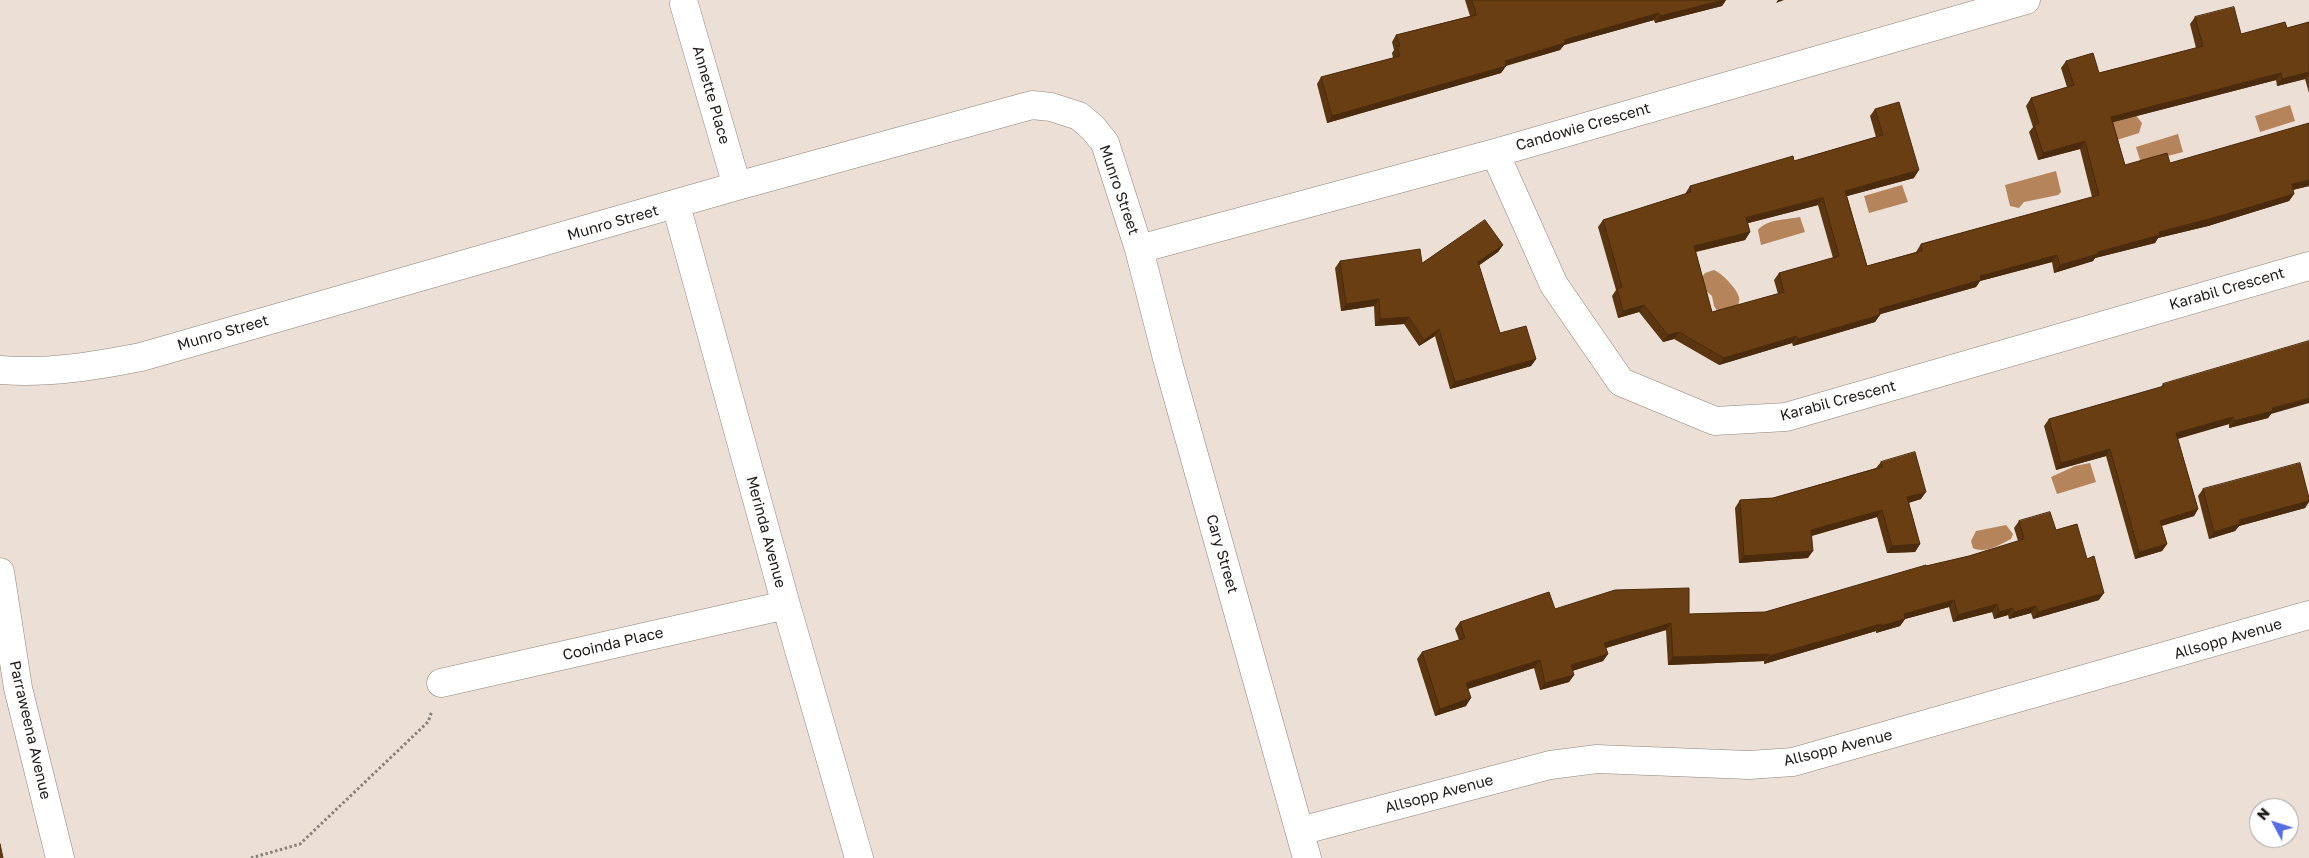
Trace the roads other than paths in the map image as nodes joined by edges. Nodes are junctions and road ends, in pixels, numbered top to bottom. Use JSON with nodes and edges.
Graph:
{"nodes":[{"id":1,"x":2026,"y":0,"type":"edge"},
{"id":2,"x":684,"y":4,"type":"dead end"},
{"id":3,"x":1496,"y":153,"type":"junction"},
{"id":4,"x":737,"y":186,"type":"junction"},
{"id":5,"x":676,"y":205,"type":"junction"},
{"id":6,"x":1139,"y":249,"type":"junction"},
{"id":7,"x":2309,"y":266,"type":"edge"},
{"id":8,"x":0,"y":370,"type":"edge"},
{"id":9,"x":0,"y":572,"type":"edge"},
{"id":10,"x":786,"y":605,"type":"junction"},
{"id":11,"x":2309,"y":616,"type":"edge"},
{"id":12,"x":441,"y":684,"type":"road end"},
{"id":13,"x":9,"y":690,"type":"edge"},
{"id":14,"x":1300,"y":831,"type":"junction"},
{"id":15,"x":60,"y":858,"type":"edge"},
{"id":16,"x":859,"y":858,"type":"edge"},
{"id":17,"x":1307,"y":858,"type":"edge"}],
"edges":[{"from":1,"to":3,"type":"street","name":"Candowie Crescent"},
{"from":2,"to":4,"type":"street","name":"Annette Place"},
{"from":3,"to":6,"type":"street","name":"Candowie Crescent"},
{"from":3,"to":7,"type":"street","name":"Karabil Crescent"},
{"from":4,"to":5,"type":"street","name":"Munro Street"},
{"from":4,"to":6,"type":"street","name":"Munro Street"},
{"from":5,"to":8,"type":"street","name":"Munro Street"},
{"from":5,"to":10,"type":"street","name":"Merinda Avenue"},
{"from":6,"to":14,"type":"street","name":"Cary Street"},
{"from":9,"to":13,"type":"street","name":"Parraweena Avenue"},
{"from":10,"to":12,"type":"street","name":"Cooinda Place"},
{"from":10,"to":16,"type":"street","name":"Merinda Avenue"},
{"from":11,"to":14,"type":"street","name":"Allsopp Avenue"},
{"from":13,"to":15,"type":"street","name":"Parraweena Avenue"},
{"from":14,"to":17,"type":"street","name":"Cary Street"}]}
